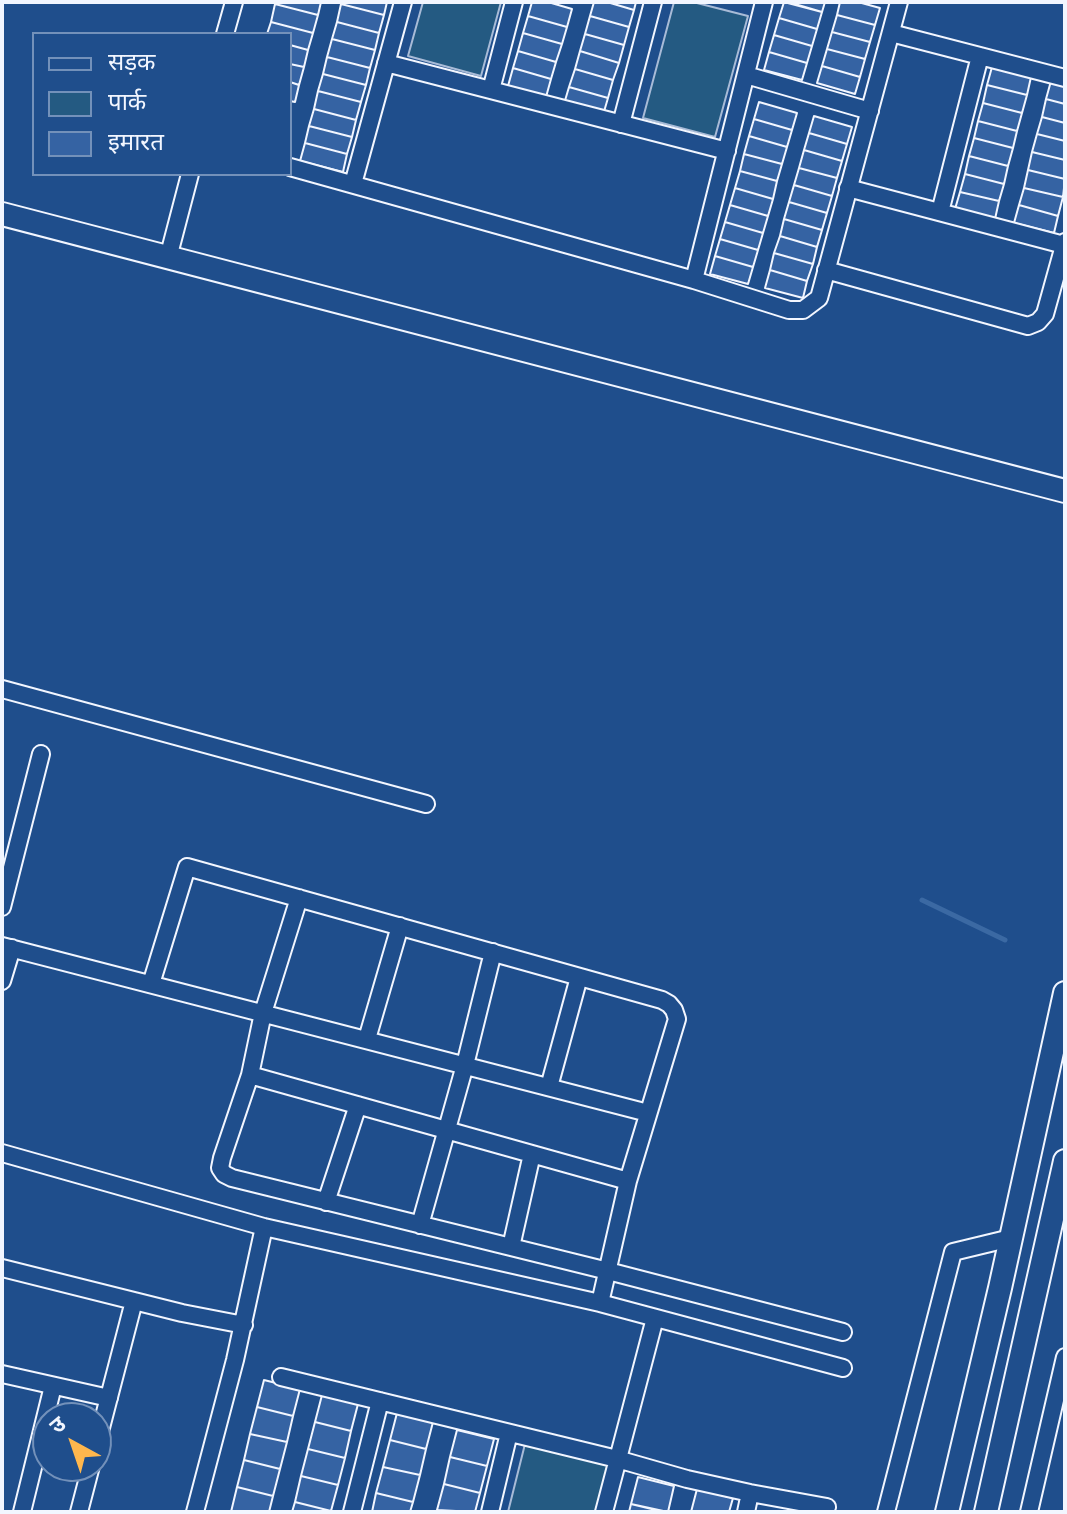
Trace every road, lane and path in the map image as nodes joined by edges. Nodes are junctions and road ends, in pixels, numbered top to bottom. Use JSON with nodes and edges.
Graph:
{"nodes":[{"id":1,"x":234,"y":2,"type":"edge"},
{"id":2,"x":403,"y":2,"type":"edge"},
{"id":3,"x":514,"y":2,"type":"edge"},
{"id":4,"x":653,"y":2,"type":"edge"},
{"id":5,"x":899,"y":2,"type":"edge"},
{"id":6,"x":760,"y":3,"type":"edge"},
{"id":7,"x":226,"y":32,"type":"edge"},
{"id":8,"x":891,"y":33,"type":"junction"},
{"id":9,"x":980,"y":56,"type":"junction"},
{"id":10,"x":386,"y":63,"type":"junction"},
{"id":11,"x":746,"y":75,"type":"junction"},
{"id":12,"x":1065,"y":78,"type":"edge"},
{"id":13,"x":491,"y":90,"type":"junction"},
{"id":14,"x":870,"y":111,"type":"junction"},
{"id":15,"x":621,"y":124,"type":"junction"},
{"id":16,"x":727,"y":151,"type":"junction"},
{"id":17,"x":292,"y":168,"type":"edge"},
{"id":18,"x":189,"y":176,"type":"edge"},
{"id":19,"x":353,"y":184,"type":"junction"},
{"id":20,"x":848,"y":188,"type":"junction"},
{"id":21,"x":940,"y":212,"type":"junction"},
{"id":22,"x":2,"y":214,"type":"edge"},
{"id":23,"x":1064,"y":243,"type":"edge"},
{"id":24,"x":168,"y":258,"type":"junction"},
{"id":25,"x":826,"y":270,"type":"junction"},
{"id":26,"x":694,"y":280,"type":"junction"},
{"id":27,"x":1065,"y":491,"type":"edge"},
{"id":28,"x":2,"y":689,"type":"edge"},
{"id":29,"x":41,"y":754,"type":"dead end"},
{"id":30,"x":426,"y":804,"type":"dead end"},
{"id":31,"x":299,"y":898,"type":"junction"},
{"id":32,"x":2,"y":907,"type":"edge"},
{"id":33,"x":400,"y":926,"type":"junction"},
{"id":34,"x":7,"y":947,"type":"edge"},
{"id":35,"x":493,"y":952,"type":"junction"},
{"id":36,"x":579,"y":977,"type":"junction"},
{"id":37,"x":2,"y":981,"type":"edge"},
{"id":38,"x":151,"y":984,"type":"junction"},
{"id":39,"x":1065,"y":993,"type":"edge"},
{"id":40,"x":263,"y":1013,"type":"junction"},
{"id":41,"x":367,"y":1039,"type":"junction"},
{"id":42,"x":465,"y":1065,"type":"junction"},
{"id":43,"x":250,"y":1075,"type":"junction"},
{"id":44,"x":549,"y":1087,"type":"junction"},
{"id":45,"x":358,"y":1105,"type":"junction"},
{"id":46,"x":648,"y":1113,"type":"junction"},
{"id":47,"x":447,"y":1130,"type":"junction"},
{"id":48,"x":2,"y":1153,"type":"edge"},
{"id":49,"x":532,"y":1154,"type":"junction"},
{"id":50,"x":1065,"y":1161,"type":"edge"},
{"id":51,"x":628,"y":1181,"type":"junction"},
{"id":52,"x":326,"y":1202,"type":"junction"},
{"id":53,"x":420,"y":1225,"type":"junction"},
{"id":54,"x":264,"y":1227,"type":"junction"},
{"id":55,"x":1011,"y":1238,"type":"junction"},
{"id":56,"x":511,"y":1247,"type":"junction"},
{"id":57,"x":2,"y":1268,"type":"edge"},
{"id":58,"x":608,"y":1271,"type":"junction"},
{"id":59,"x":134,"y":1301,"type":"junction"},
{"id":60,"x":600,"y":1303,"type":"junction"},
{"id":61,"x":655,"y":1318,"type":"junction"},
{"id":62,"x":244,"y":1325,"type":"junction"},
{"id":63,"x":843,"y":1332,"type":"dead end"},
{"id":64,"x":1065,"y":1357,"type":"edge"},
{"id":65,"x":843,"y":1368,"type":"dead end"},
{"id":66,"x":2,"y":1374,"type":"edge"},
{"id":67,"x":281,"y":1377,"type":"dead end"},
{"id":68,"x":53,"y":1386,"type":"junction"},
{"id":69,"x":109,"y":1398,"type":"junction"},
{"id":70,"x":380,"y":1401,"type":"junction"},
{"id":71,"x":108,"y":1402,"type":"edge"},
{"id":72,"x":509,"y":1433,"type":"junction"},
{"id":73,"x":617,"y":1459,"type":"junction"},
{"id":74,"x":87,"y":1482,"type":"edge"},
{"id":75,"x":750,"y":1493,"type":"junction"},
{"id":76,"x":827,"y":1507,"type":"dead end"},
{"id":77,"x":22,"y":1512,"type":"edge"},
{"id":78,"x":79,"y":1512,"type":"edge"},
{"id":79,"x":195,"y":1512,"type":"edge"},
{"id":80,"x":352,"y":1512,"type":"edge"},
{"id":81,"x":490,"y":1512,"type":"edge"},
{"id":82,"x":604,"y":1512,"type":"edge"},
{"id":83,"x":746,"y":1512,"type":"edge"},
{"id":84,"x":886,"y":1512,"type":"edge"},
{"id":85,"x":947,"y":1512,"type":"edge"},
{"id":86,"x":986,"y":1512,"type":"edge"},
{"id":87,"x":1029,"y":1512,"type":"edge"}],
"edges":[{"from":1,"to":7,"type":"street"},
{"from":2,"to":10,"type":"street"},
{"from":3,"to":13,"type":"street"},
{"from":4,"to":15,"type":"street"},
{"from":5,"to":8,"type":"street"},
{"from":6,"to":11,"type":"street"},
{"from":8,"to":9,"type":"street"},
{"from":8,"to":14,"type":"street"},
{"from":9,"to":12,"type":"street"},
{"from":9,"to":21,"type":"street"},
{"from":10,"to":13,"type":"street"},
{"from":10,"to":19,"type":"street"},
{"from":11,"to":14,"type":"street"},
{"from":11,"to":16,"type":"street"},
{"from":13,"to":15,"type":"street"},
{"from":14,"to":20,"type":"street"},
{"from":15,"to":16,"type":"street"},
{"from":16,"to":26,"type":"street"},
{"from":17,"to":19,"type":"street"},
{"from":18,"to":24,"type":"street"},
{"from":19,"to":26,"type":"street"},
{"from":20,"to":21,"type":"street"},
{"from":20,"to":25,"type":"street"},
{"from":21,"to":23,"type":"street"},
{"from":22,"to":24,"type":"main road"},
{"from":23,"to":25,"type":"street"},
{"from":24,"to":27,"type":"main road"},
{"from":25,"to":26,"type":"street"},
{"from":28,"to":30,"type":"street"},
{"from":29,"to":32,"type":"street"},
{"from":31,"to":33,"type":"street"},
{"from":31,"to":38,"type":"street"},
{"from":31,"to":40,"type":"street"},
{"from":33,"to":35,"type":"street"},
{"from":33,"to":41,"type":"street"},
{"from":34,"to":37,"type":"street"},
{"from":34,"to":38,"type":"street"},
{"from":35,"to":36,"type":"street"},
{"from":35,"to":42,"type":"street"},
{"from":36,"to":44,"type":"street"},
{"from":36,"to":46,"type":"street"},
{"from":38,"to":40,"type":"street"},
{"from":39,"to":55,"type":"main road"},
{"from":40,"to":41,"type":"street"},
{"from":40,"to":43,"type":"street"},
{"from":41,"to":42,"type":"street"},
{"from":42,"to":44,"type":"street"},
{"from":42,"to":47,"type":"street"},
{"from":43,"to":45,"type":"street"},
{"from":43,"to":52,"type":"street"},
{"from":44,"to":46,"type":"street"},
{"from":45,"to":47,"type":"street"},
{"from":45,"to":52,"type":"street"},
{"from":46,"to":51,"type":"street"},
{"from":47,"to":49,"type":"street"},
{"from":47,"to":53,"type":"street"},
{"from":48,"to":54,"type":"street"},
{"from":49,"to":51,"type":"street"},
{"from":49,"to":56,"type":"street"},
{"from":50,"to":86,"type":"main road"},
{"from":51,"to":58,"type":"street"},
{"from":52,"to":53,"type":"street"},
{"from":53,"to":56,"type":"street"},
{"from":54,"to":60,"type":"street"},
{"from":54,"to":62,"type":"street"},
{"from":55,"to":84,"type":"street"},
{"from":55,"to":85,"type":"main road"},
{"from":56,"to":58,"type":"street"},
{"from":57,"to":59,"type":"street"},
{"from":58,"to":60,"type":"street"},
{"from":58,"to":63,"type":"street"},
{"from":59,"to":62,"type":"street"},
{"from":59,"to":69,"type":"street"},
{"from":60,"to":61,"type":"street"},
{"from":61,"to":65,"type":"street"},
{"from":61,"to":73,"type":"street"},
{"from":62,"to":79,"type":"street"},
{"from":64,"to":87,"type":"street"},
{"from":66,"to":68,"type":"street"},
{"from":67,"to":70,"type":"street"},
{"from":68,"to":69,"type":"street"},
{"from":68,"to":77,"type":"street"},
{"from":69,"to":71,"type":"street"},
{"from":70,"to":72,"type":"street"},
{"from":70,"to":80,"type":"street"},
{"from":72,"to":73,"type":"street"},
{"from":72,"to":81,"type":"street"},
{"from":73,"to":75,"type":"street"},
{"from":73,"to":82,"type":"street"},
{"from":74,"to":78,"type":"street"},
{"from":75,"to":76,"type":"street"},
{"from":75,"to":83,"type":"street"}]}
